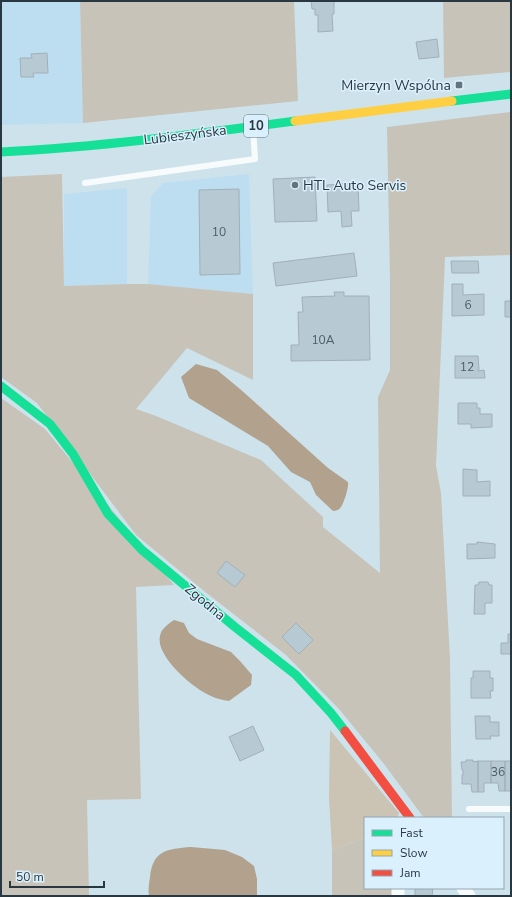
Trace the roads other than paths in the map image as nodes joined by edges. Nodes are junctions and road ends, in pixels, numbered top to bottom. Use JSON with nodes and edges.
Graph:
{"nodes":[{"id":1,"x":511,"y":94,"type":"edge"},
{"id":2,"x":253,"y":127,"type":"junction"},
{"id":3,"x":1,"y":152,"type":"edge"},
{"id":4,"x":85,"y":183,"type":"dead end"},
{"id":5,"x":1,"y":386,"type":"edge"},
{"id":6,"x":469,"y":809,"type":"dead end"},
{"id":7,"x":511,"y":809,"type":"edge"},
{"id":8,"x":408,"y":817,"type":"edge"}],
"edges":[{"from":1,"to":2,"type":"street","name":"Lubieszyńska","number":"10"},
{"from":2,"to":3,"type":"street","name":"Lubieszyńska","number":"10"},
{"from":2,"to":4,"type":"lane"},
{"from":5,"to":8,"type":"street","name":"Zgodna"},
{"from":6,"to":7,"type":"lane"}]}
